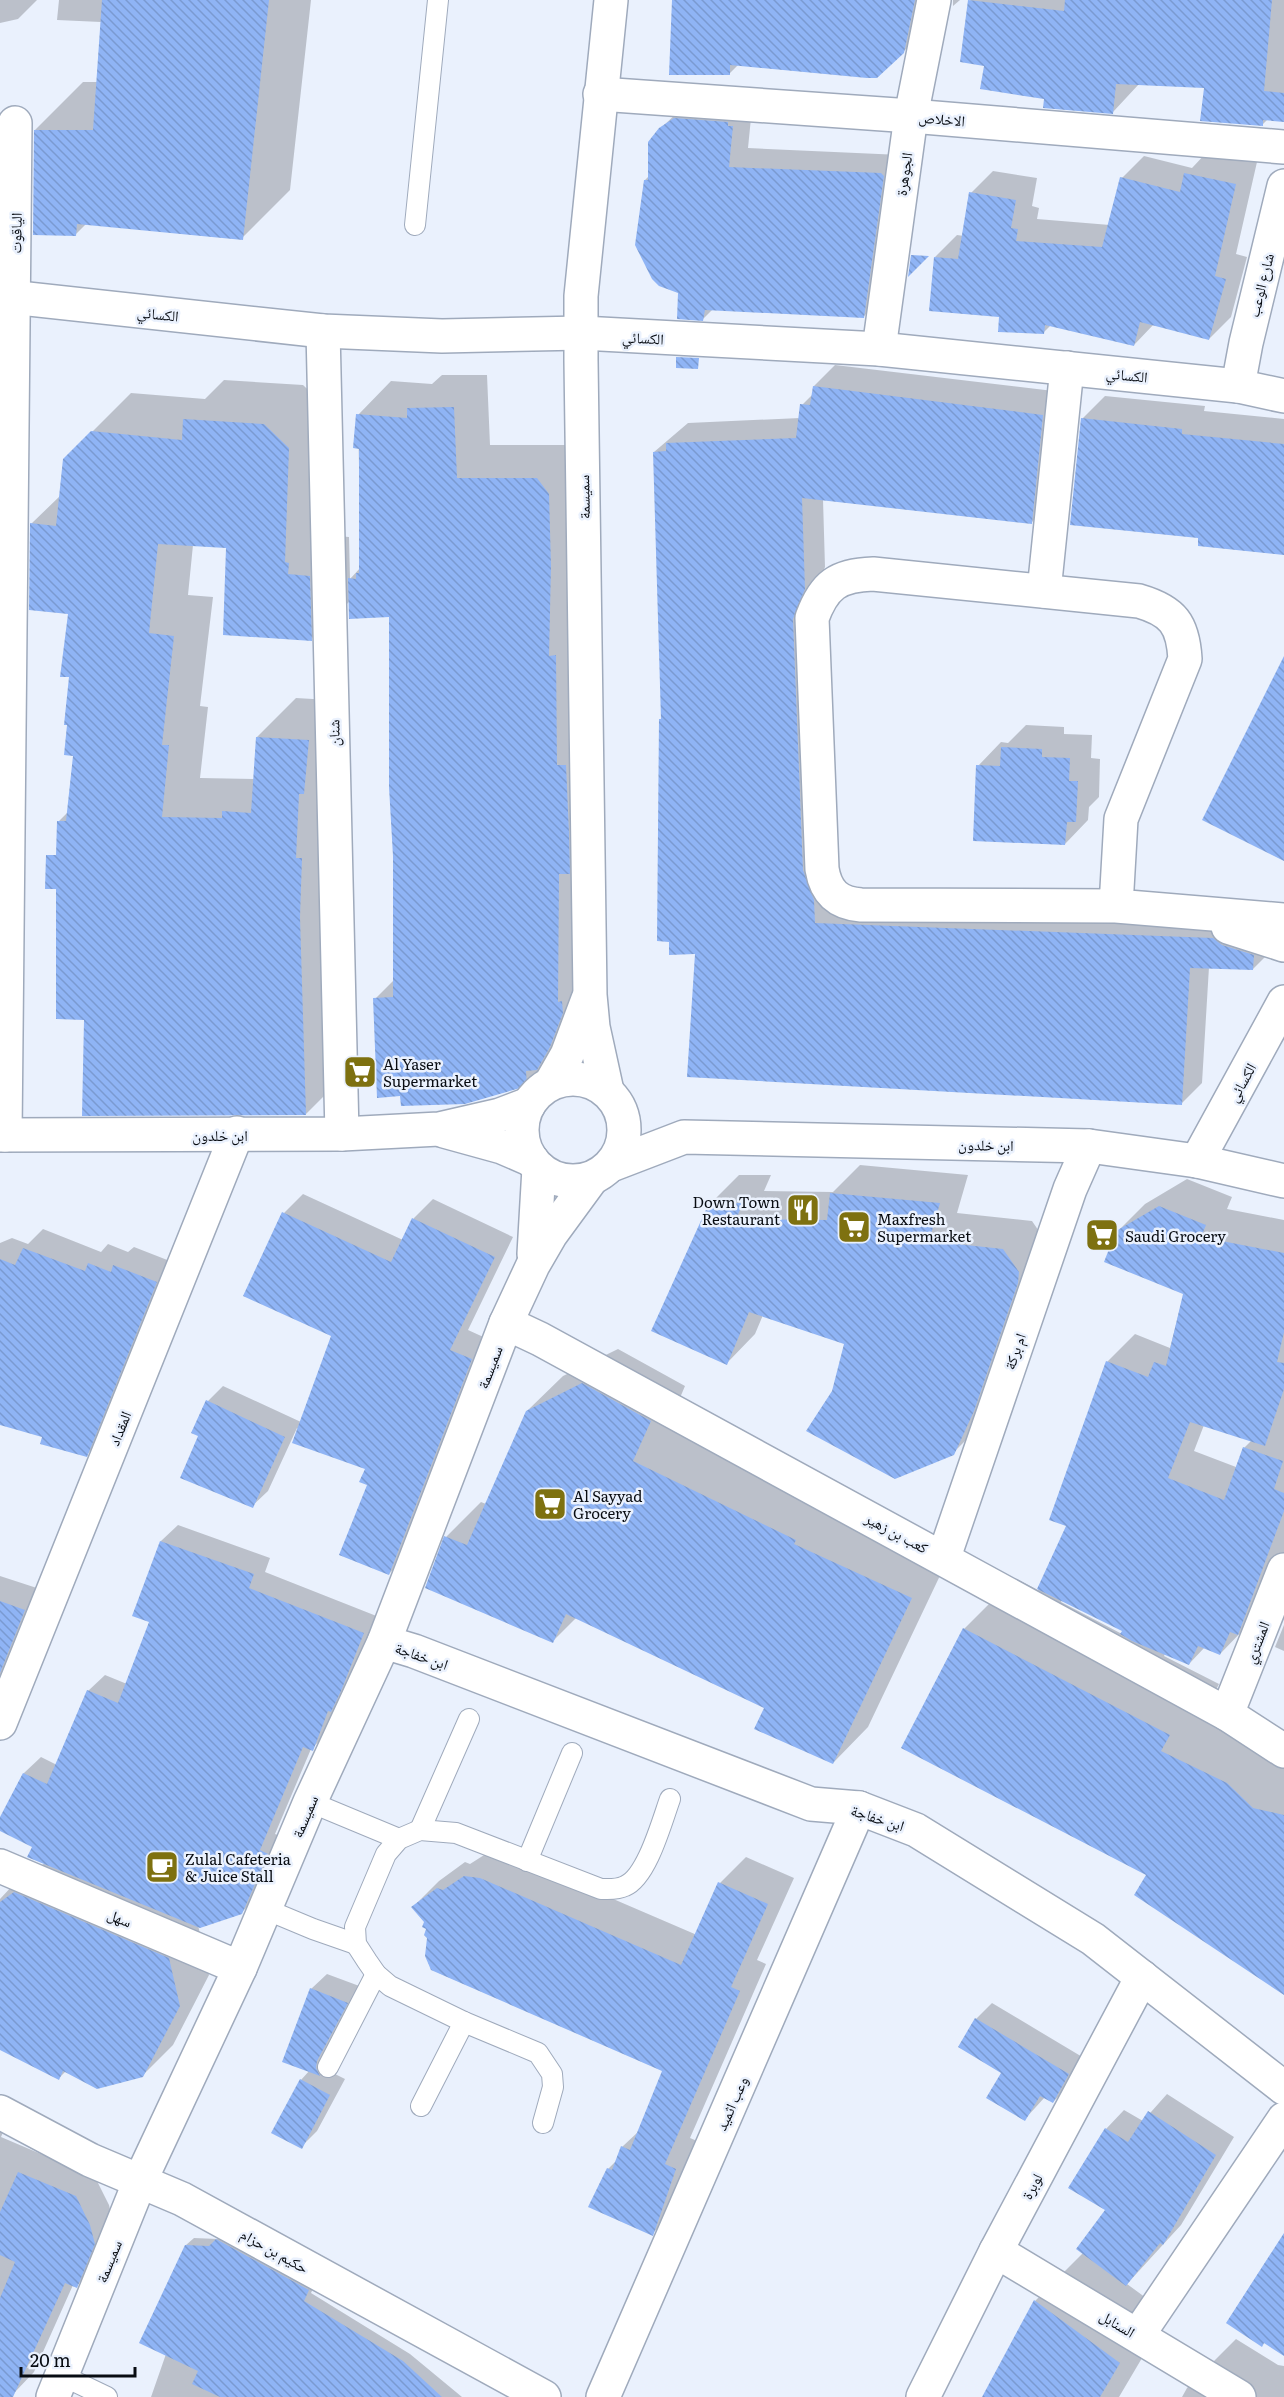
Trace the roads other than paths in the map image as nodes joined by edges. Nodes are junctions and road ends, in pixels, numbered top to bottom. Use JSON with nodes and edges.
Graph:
{"nodes":[{"id":1,"x":438,"y":0,"type":"edge"},
{"id":2,"x":611,"y":0,"type":"edge"},
{"id":3,"x":934,"y":0,"type":"edge"},
{"id":4,"x":600,"y":94,"type":"junction"},
{"id":5,"x":911,"y":116,"type":"junction"},
{"id":6,"x":15,"y":123,"type":"dead end"},
{"id":7,"x":1284,"y":147,"type":"edge"},
{"id":8,"x":1284,"y":186,"type":"edge"},
{"id":9,"x":415,"y":225,"type":"dead end"},
{"id":10,"x":6,"y":297,"type":"edge"},
{"id":11,"x":323,"y":331,"type":"junction"},
{"id":12,"x":582,"y":333,"type":"junction"},
{"id":13,"x":879,"y":349,"type":"junction"},
{"id":14,"x":1067,"y":368,"type":"junction"},
{"id":15,"x":1238,"y":386,"type":"junction"},
{"id":16,"x":1284,"y":396,"type":"edge"},
{"id":17,"x":1044,"y":591,"type":"junction"},
{"id":18,"x":1116,"y":906,"type":"junction"},
{"id":19,"x":1188,"y":911,"type":"junction"},
{"id":20,"x":1284,"y":920,"type":"edge"},
{"id":21,"x":1284,"y":945,"type":"edge"},
{"id":22,"x":590,"y":995,"type":"junction"},
{"id":23,"x":1284,"y":1002,"type":"edge"},
{"id":24,"x":540,"y":1094,"type":"junction"},
{"id":25,"x":613,"y":1099,"type":"junction"},
{"id":26,"x":440,"y":1129,"type":"junction"},
{"id":27,"x":237,"y":1133,"type":"junction"},
{"id":28,"x":342,"y":1134,"type":"junction"},
{"id":29,"x":2,"y":1135,"type":"edge"},
{"id":30,"x":684,"y":1137,"type":"junction"},
{"id":31,"x":1089,"y":1146,"type":"junction"},
{"id":32,"x":1197,"y":1161,"type":"junction"},
{"id":33,"x":536,"y":1164,"type":"junction"},
{"id":34,"x":602,"y":1171,"type":"junction"},
{"id":35,"x":1284,"y":1181,"type":"edge"},
{"id":36,"x":533,"y":1264,"type":"junction"},
{"id":37,"x":506,"y":1323,"type":"junction"},
{"id":38,"x":944,"y":1557,"type":"junction"},
{"id":39,"x":1284,"y":1570,"type":"edge"},
{"id":40,"x":384,"y":1642,"type":"junction"},
{"id":41,"x":4,"y":1703,"type":"edge"},
{"id":42,"x":1227,"y":1714,"type":"junction"},
{"id":43,"x":469,"y":1719,"type":"dead end"},
{"id":44,"x":1284,"y":1751,"type":"edge"},
{"id":45,"x":572,"y":1752,"type":"dead end"},
{"id":46,"x":670,"y":1799,"type":"dead end"},
{"id":47,"x":310,"y":1802,"type":"junction"},
{"id":48,"x":859,"y":1808,"type":"junction"},
{"id":49,"x":420,"y":1830,"type":"junction"},
{"id":50,"x":399,"y":1839,"type":"junction"},
{"id":51,"x":527,"y":1861,"type":"junction"},
{"id":52,"x":0,"y":1866,"type":"edge"},
{"id":53,"x":265,"y":1909,"type":"junction"},
{"id":54,"x":356,"y":1944,"type":"junction"},
{"id":55,"x":240,"y":1968,"type":"junction"},
{"id":56,"x":376,"y":1974,"type":"junction"},
{"id":57,"x":1142,"y":1977,"type":"junction"},
{"id":58,"x":464,"y":2022,"type":"junction"},
{"id":59,"x":328,"y":2067,"type":"dead end"},
{"id":60,"x":1284,"y":2088,"type":"edge"},
{"id":61,"x":421,"y":2106,"type":"dead end"},
{"id":62,"x":0,"y":2112,"type":"edge"},
{"id":63,"x":1284,"y":2119,"type":"edge"},
{"id":64,"x":543,"y":2123,"type":"dead end"},
{"id":65,"x":140,"y":2181,"type":"junction"},
{"id":66,"x":996,"y":2251,"type":"junction"},
{"id":67,"x":1138,"y":2335,"type":"junction"},
{"id":68,"x":57,"y":2386,"type":"edge"},
{"id":69,"x":107,"y":2397,"type":"edge"},
{"id":70,"x":544,"y":2397,"type":"edge"},
{"id":71,"x":603,"y":2397,"type":"edge"},
{"id":72,"x":923,"y":2397,"type":"edge"},
{"id":73,"x":1239,"y":2397,"type":"edge"}],
"edges":[{"from":1,"to":9,"type":"lane"},
{"from":2,"to":4,"type":"street","name":"سميسمة"},
{"from":3,"to":5,"type":"street","name":"الجوهرة"},
{"from":4,"to":5,"type":"street","name":"الاخلاص"},
{"from":4,"to":12,"type":"street","name":"سميسمة"},
{"from":5,"to":7,"type":"street","name":"الاخلاص"},
{"from":5,"to":13,"type":"street","name":"الجوهرة"},
{"from":6,"to":10,"type":"street","name":"الياقوت"},
{"from":8,"to":15,"type":"street","name":"شارع الوعب"},
{"from":10,"to":11,"type":"street","name":"الكسائي"},
{"from":10,"to":29,"type":"street","name":"الياقوت"},
{"from":11,"to":12,"type":"street","name":"الكسائي"},
{"from":11,"to":28,"type":"street","name":"شنان"},
{"from":12,"to":13,"type":"street","name":"الكسائي"},
{"from":12,"to":22,"type":"street","name":"سميسمة"},
{"from":13,"to":14,"type":"street","name":"الكسائي"},
{"from":14,"to":15,"type":"street","name":"الكسائي"},
{"from":14,"to":17,"type":"street"},
{"from":15,"to":16,"type":"street","name":"الكسائي"},
{"from":17,"to":18,"type":"street"},
{"from":17,"to":18,"type":"street"},
{"from":18,"to":19,"type":"street"},
{"from":19,"to":20,"type":"street"},
{"from":19,"to":21,"type":"street"},
{"from":22,"to":24,"type":"street","name":"سميسمة"},
{"from":22,"to":25,"type":"street","name":"سميسمة"},
{"from":23,"to":32,"type":"street","name":"الكسائي"},
{"from":24,"to":25,"type":"street"},
{"from":24,"to":26,"type":"street","name":"ابن خلدون"},
{"from":24,"to":33,"type":"street"},
{"from":25,"to":30,"type":"street","name":"ابن خلدون"},
{"from":25,"to":34,"type":"street"},
{"from":26,"to":28,"type":"street","name":"ابن خلدون"},
{"from":26,"to":33,"type":"street","name":"ابن خلدون"},
{"from":27,"to":28,"type":"street","name":"ابن خلدون"},
{"from":27,"to":29,"type":"street","name":"ابن خلدون"},
{"from":27,"to":41,"type":"street","name":"المقداد"},
{"from":30,"to":31,"type":"street","name":"ابن خلدون"},
{"from":30,"to":34,"type":"street","name":"ابن خلدون"},
{"from":31,"to":32,"type":"street","name":"ابن خلدون"},
{"from":31,"to":38,"type":"street","name":"ام بركة"},
{"from":32,"to":35,"type":"street","name":"ابن خلدون"},
{"from":33,"to":34,"type":"street"},
{"from":33,"to":36,"type":"street","name":"سميسمة"},
{"from":34,"to":36,"type":"street","name":"سميسمة"},
{"from":36,"to":37,"type":"street","name":"سميسمة"},
{"from":37,"to":38,"type":"street","name":"كعب بن زهير"},
{"from":37,"to":40,"type":"street","name":"سميسمة"},
{"from":38,"to":42,"type":"street","name":"كعب بن زهير"},
{"from":39,"to":42,"type":"street","name":"المشتري"},
{"from":40,"to":47,"type":"street","name":"سميسمة"},
{"from":40,"to":48,"type":"street","name":"ابن خفاجة"},
{"from":42,"to":44,"type":"street","name":"كعب بن زهير"},
{"from":43,"to":49,"type":"lane"},
{"from":45,"to":51,"type":"lane"},
{"from":46,"to":51,"type":"lane"},
{"from":47,"to":50,"type":"lane"},
{"from":47,"to":53,"type":"street","name":"سميسمة"},
{"from":48,"to":57,"type":"street","name":"ابن خفاجة"},
{"from":48,"to":71,"type":"street","name":"وعب اثميد"},
{"from":49,"to":50,"type":"lane"},
{"from":49,"to":51,"type":"lane"},
{"from":50,"to":54,"type":"lane"},
{"from":52,"to":55,"type":"street","name":"سهل"},
{"from":53,"to":54,"type":"lane"},
{"from":53,"to":55,"type":"street","name":"سميسمة"},
{"from":54,"to":56,"type":"lane"},
{"from":55,"to":65,"type":"street","name":"سميسمة"},
{"from":56,"to":58,"type":"lane"},
{"from":56,"to":59,"type":"lane"},
{"from":57,"to":60,"type":"street","name":"ابن خفاجة"},
{"from":57,"to":66,"type":"street","name":"لوبرة"},
{"from":58,"to":61,"type":"lane"},
{"from":58,"to":64,"type":"lane"},
{"from":62,"to":65,"type":"street","name":"حكيم بن حزام"},
{"from":63,"to":67,"type":"street"},
{"from":65,"to":68,"type":"street","name":"سميسمة"},
{"from":65,"to":70,"type":"street","name":"حكيم بن حزام"},
{"from":66,"to":67,"type":"street","name":"السنابل"},
{"from":66,"to":72,"type":"street","name":"لوبرة"},
{"from":67,"to":73,"type":"street","name":"السنابل"},
{"from":68,"to":69,"type":"lane"}]}
